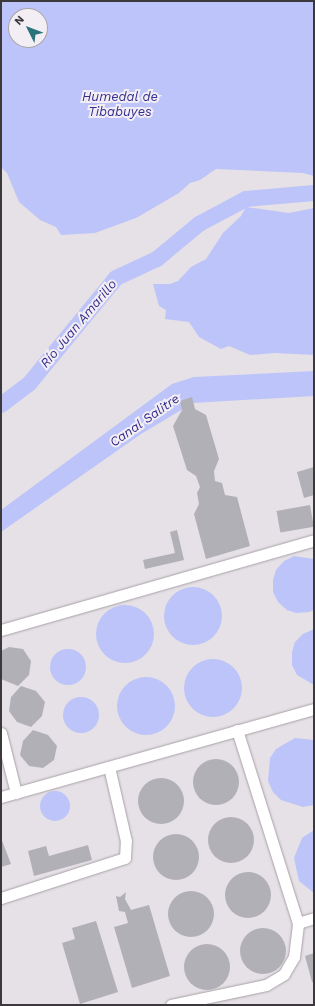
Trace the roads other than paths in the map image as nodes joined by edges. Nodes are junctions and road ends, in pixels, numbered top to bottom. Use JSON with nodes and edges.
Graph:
{"nodes":[{"id":1,"x":314,"y":540,"type":"edge"},
{"id":2,"x":1,"y":630,"type":"edge"},
{"id":3,"x":314,"y":709,"type":"edge"},
{"id":4,"x":238,"y":730,"type":"junction"},
{"id":5,"x":1,"y":733,"type":"edge"},
{"id":6,"x":109,"y":767,"type":"junction"},
{"id":7,"x":16,"y":793,"type":"junction"},
{"id":8,"x":1,"y":797,"type":"edge"},
{"id":9,"x":1,"y":898,"type":"edge"},
{"id":10,"x":314,"y":918,"type":"edge"},
{"id":11,"x":298,"y":923,"type":"junction"},
{"id":12,"x":171,"y":1005,"type":"edge"}],
"edges":[{"from":1,"to":2,"type":"street"},
{"from":3,"to":4,"type":"street"},
{"from":4,"to":6,"type":"street"},
{"from":4,"to":11,"type":"street"},
{"from":5,"to":7,"type":"street"},
{"from":6,"to":7,"type":"street"},
{"from":6,"to":9,"type":"street"},
{"from":7,"to":8,"type":"street"},
{"from":10,"to":11,"type":"street"},
{"from":11,"to":12,"type":"street"}]}
